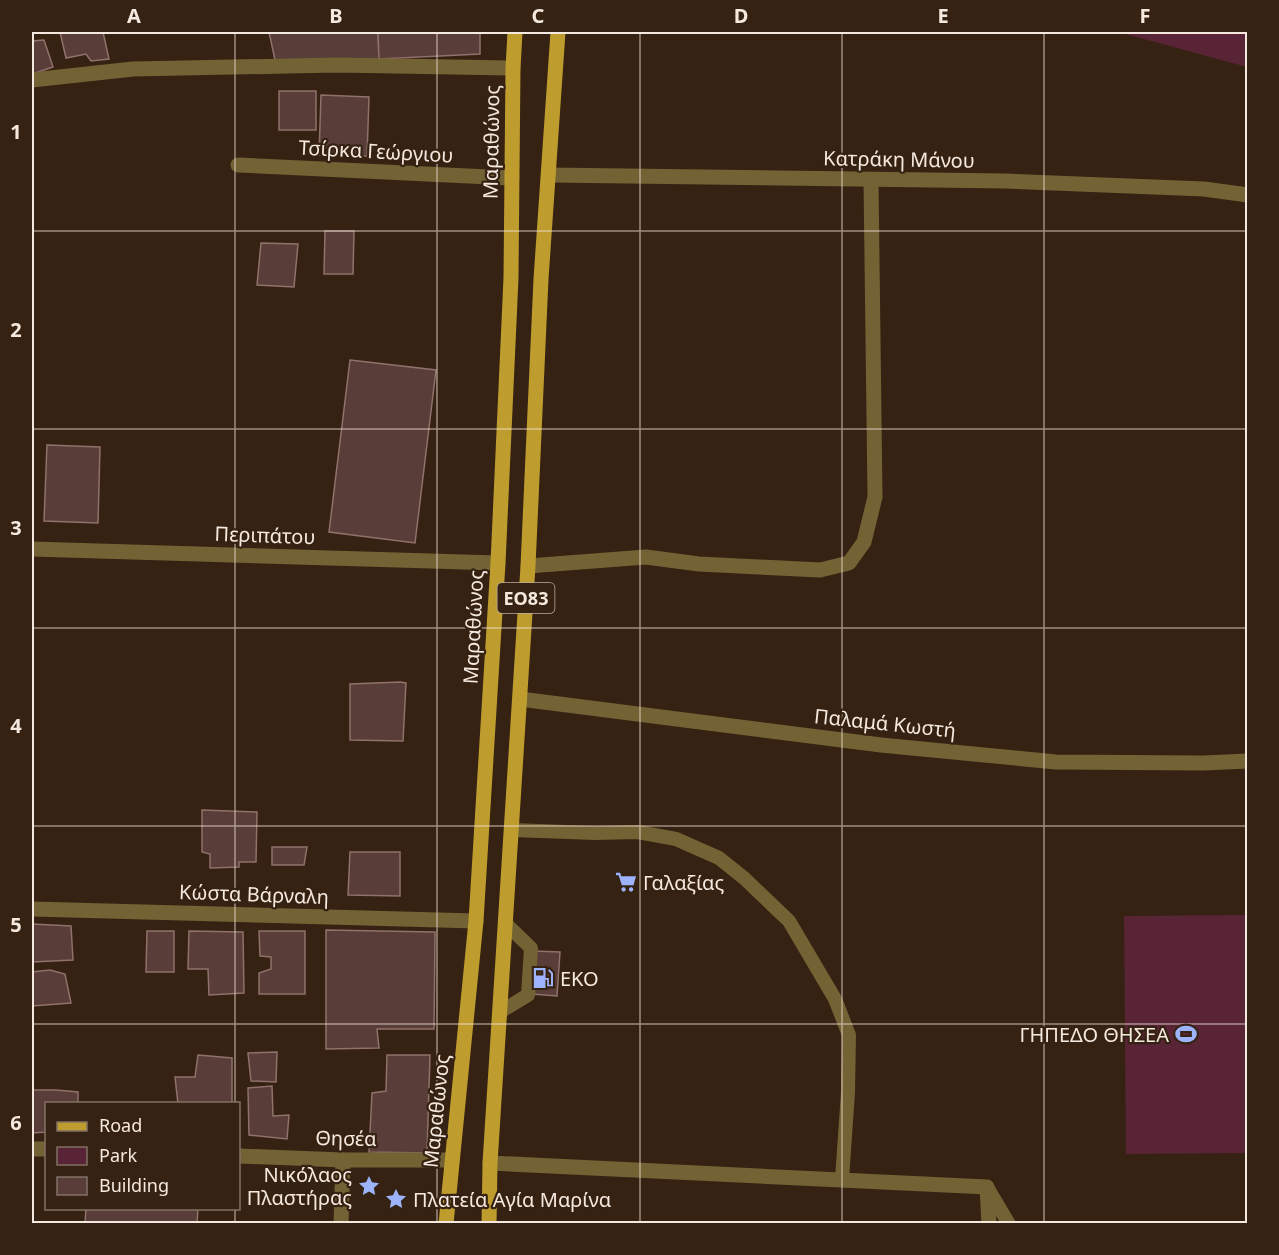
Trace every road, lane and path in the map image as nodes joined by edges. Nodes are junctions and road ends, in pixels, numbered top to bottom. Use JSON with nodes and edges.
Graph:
{"nodes":[{"id":1,"x":515,"y":32,"type":"edge"},
{"id":2,"x":558,"y":32,"type":"edge"},
{"id":3,"x":513,"y":68,"type":"junction"},
{"id":4,"x":32,"y":80,"type":"edge"},
{"id":5,"x":238,"y":165,"type":"dead end"},
{"id":6,"x":549,"y":175,"type":"junction"},
{"id":7,"x":512,"y":178,"type":"junction"},
{"id":8,"x":871,"y":180,"type":"junction"},
{"id":9,"x":1248,"y":195,"type":"edge"},
{"id":10,"x":32,"y":549,"type":"edge"},
{"id":11,"x":498,"y":563,"type":"junction"},
{"id":12,"x":528,"y":566,"type":"junction"},
{"id":13,"x":520,"y":699,"type":"junction"},
{"id":14,"x":1248,"y":761,"type":"edge"},
{"id":15,"x":512,"y":830,"type":"junction"},
{"id":16,"x":32,"y":909,"type":"edge"},
{"id":17,"x":476,"y":921,"type":"junction"},
{"id":18,"x":506,"y":924,"type":"junction"},
{"id":19,"x":500,"y":1012,"type":"junction"},
{"id":20,"x":240,"y":1156,"type":"edge"},
{"id":21,"x":343,"y":1160,"type":"junction"},
{"id":22,"x":452,"y":1160,"type":"junction"},
{"id":23,"x":490,"y":1163,"type":"junction"},
{"id":24,"x":842,"y":1179,"type":"junction"},
{"id":25,"x":987,"y":1186,"type":"junction"},
{"id":26,"x":341,"y":1224,"type":"edge"},
{"id":27,"x":446,"y":1224,"type":"edge"},
{"id":28,"x":489,"y":1224,"type":"edge"},
{"id":29,"x":989,"y":1224,"type":"edge"},
{"id":30,"x":1009,"y":1224,"type":"edge"}],
"edges":[{"from":1,"to":3,"type":"main road","name":"Μαραθώνος","number":"ΕΟ83"},
{"from":2,"to":6,"type":"main road","number":"ΕΟ83"},
{"from":3,"to":4,"type":"street"},
{"from":3,"to":7,"type":"main road","name":"Μαραθώνος","number":"ΕΟ83"},
{"from":5,"to":7,"type":"street","name":"Τσίρκα Γεώργιου"},
{"from":6,"to":8,"type":"street","name":"Κατράκη Μάνου"},
{"from":6,"to":12,"type":"main road","number":"ΕΟ83"},
{"from":7,"to":11,"type":"main road","name":"Μαραθώνος","number":"ΕΟ83"},
{"from":8,"to":9,"type":"street","name":"Κατράκη Μάνου"},
{"from":8,"to":12,"type":"street"},
{"from":10,"to":11,"type":"street","name":"Περιπάτου"},
{"from":11,"to":17,"type":"main road","name":"Μαραθώνος","number":"ΕΟ83"},
{"from":12,"to":13,"type":"main road","number":"ΕΟ83"},
{"from":13,"to":14,"type":"street","name":"Παλαμά Κωστή"},
{"from":13,"to":15,"type":"main road","number":"ΕΟ83"},
{"from":15,"to":18,"type":"main road","number":"ΕΟ83"},
{"from":15,"to":24,"type":"lane"},
{"from":16,"to":17,"type":"street","name":"Κώστα Βάρναλη"},
{"from":17,"to":22,"type":"main road","name":"Μαραθώνος","number":"ΕΟ83"},
{"from":18,"to":19,"type":"main road","number":"ΕΟ83"},
{"from":18,"to":19,"type":"lane"},
{"from":19,"to":23,"type":"main road","number":"ΕΟ83"},
{"from":20,"to":21,"type":"street","name":"Θησέα"},
{"from":21,"to":22,"type":"street","name":"Θησέα"},
{"from":21,"to":26,"type":"street"},
{"from":22,"to":27,"type":"main road","name":"Μαραθώνος","number":"ΕΟ83"},
{"from":23,"to":24,"type":"street"},
{"from":23,"to":28,"type":"main road","number":"ΕΟ83"},
{"from":24,"to":25,"type":"street"},
{"from":25,"to":29,"type":"street"},
{"from":25,"to":30,"type":"lane"}]}
